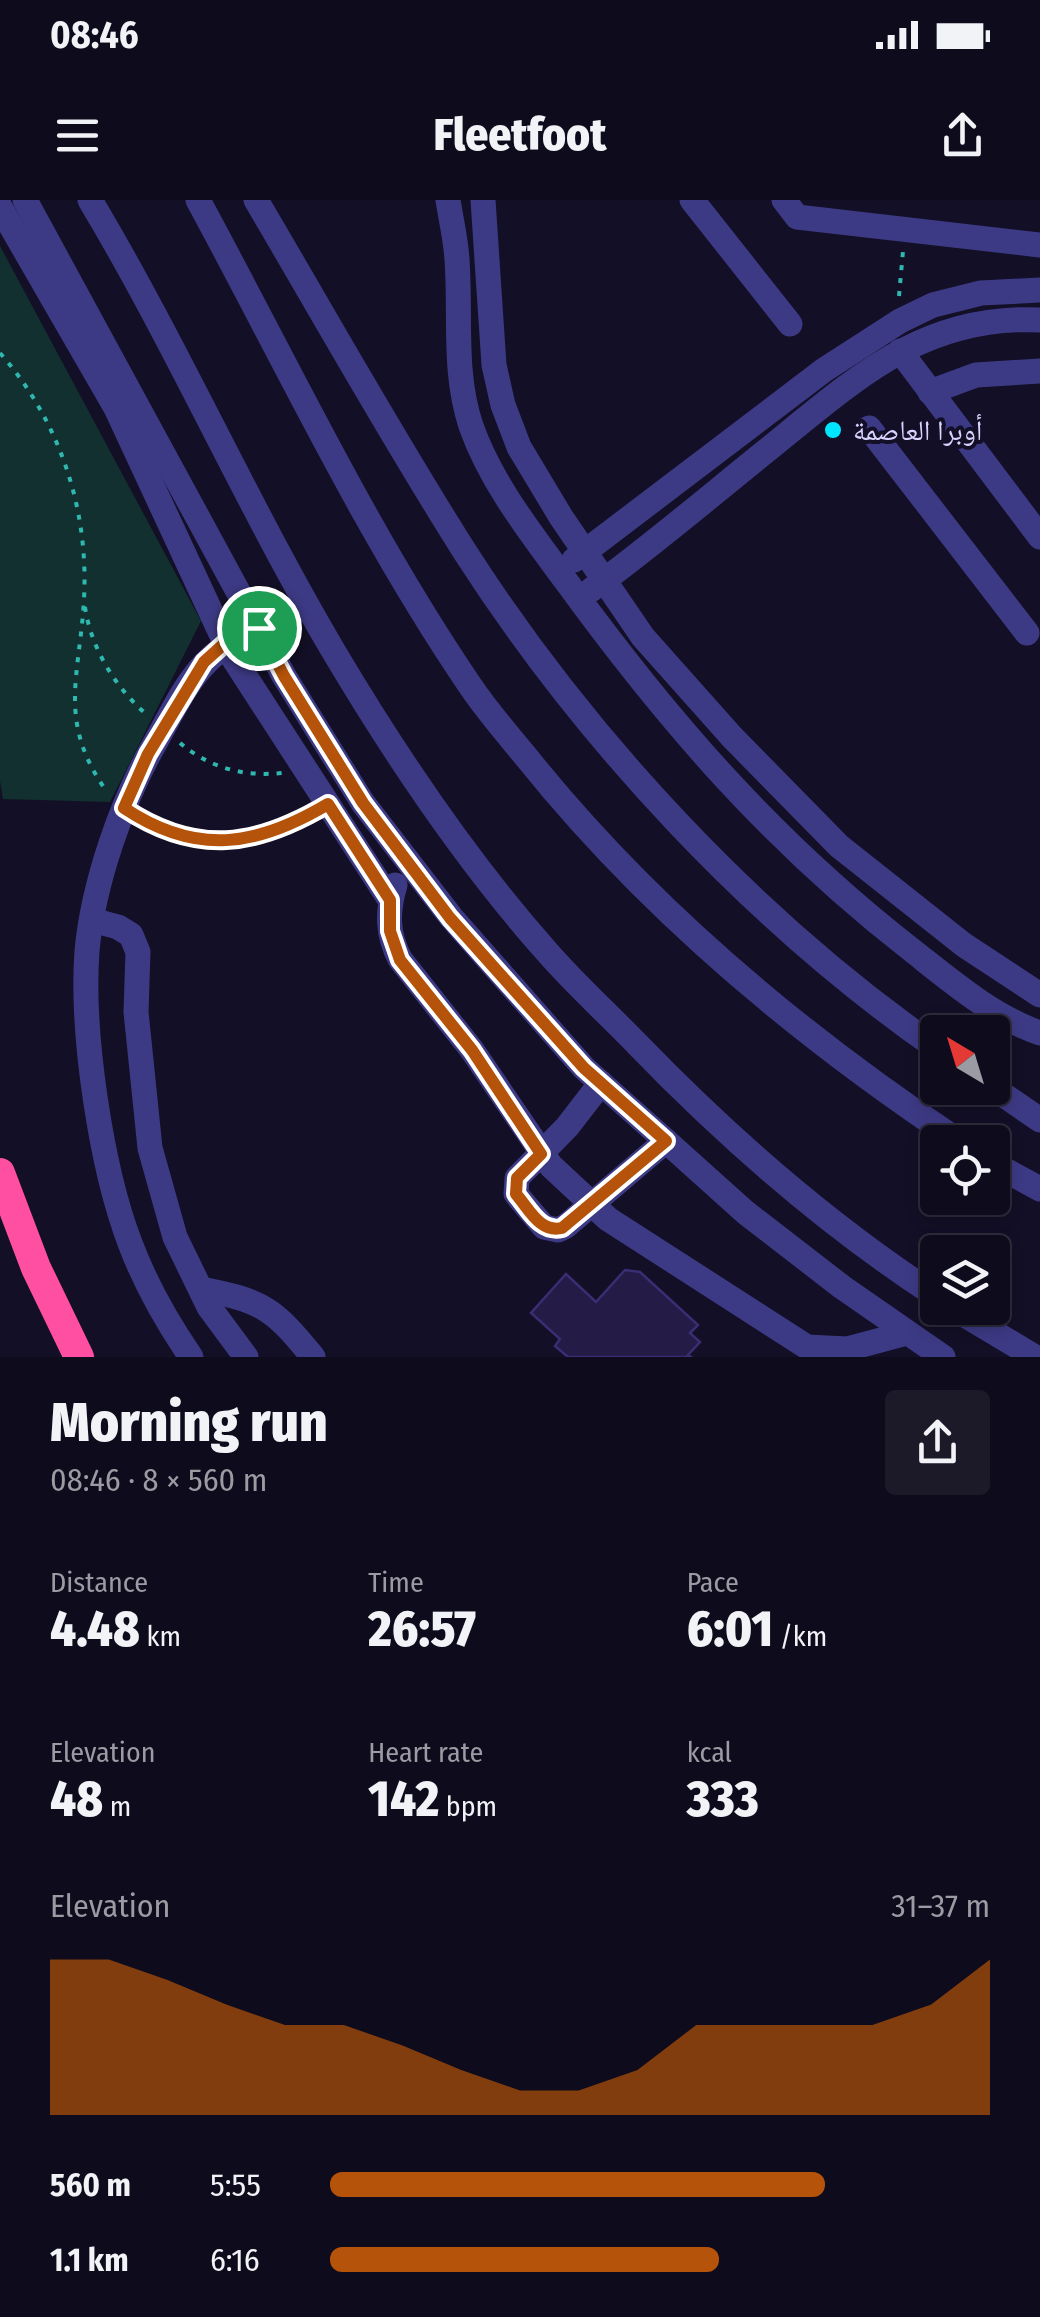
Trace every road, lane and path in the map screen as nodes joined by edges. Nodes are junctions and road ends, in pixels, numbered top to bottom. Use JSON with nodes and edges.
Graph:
{"nodes":[{"id":1,"x":25,"y":200,"type":"edge"},
{"id":2,"x":90,"y":200,"type":"edge"},
{"id":3,"x":198,"y":200,"type":"edge"},
{"id":4,"x":256,"y":200,"type":"edge"},
{"id":5,"x":448,"y":200,"type":"edge"},
{"id":6,"x":483,"y":200,"type":"edge"},
{"id":7,"x":692,"y":200,"type":"edge"},
{"id":8,"x":784,"y":200,"type":"edge"},
{"id":9,"x":0,"y":206,"type":"edge"},
{"id":10,"x":905,"y":228,"type":"junction"},
{"id":11,"x":1040,"y":245,"type":"edge"},
{"id":12,"x":1040,"y":290,"type":"edge"},
{"id":13,"x":897,"y":311,"type":"dead end"},
{"id":14,"x":1040,"y":320,"type":"edge"},
{"id":15,"x":790,"y":324,"type":"dead end"},
{"id":16,"x":900,"y":351,"type":"junction"},
{"id":17,"x":0,"y":353,"type":"edge"},
{"id":18,"x":818,"y":362,"type":"junction"},
{"id":19,"x":1040,"y":371,"type":"edge"},
{"id":20,"x":930,"y":392,"type":"junction"},
{"id":21,"x":844,"y":394,"type":"junction"},
{"id":22,"x":869,"y":428,"type":"dead end"},
{"id":23,"x":1040,"y":537,"type":"edge"},
{"id":24,"x":584,"y":552,"type":"junction"},
{"id":25,"x":559,"y":572,"type":"junction"},
{"id":26,"x":604,"y":580,"type":"junction"},
{"id":27,"x":579,"y":599,"type":"junction"},
{"id":28,"x":259,"y":628,"type":"junction"},
{"id":29,"x":1028,"y":633,"type":"dead end"},
{"id":30,"x":225,"y":643,"type":"junction"},
{"id":31,"x":328,"y":804,"type":"junction"},
{"id":32,"x":124,"y":808,"type":"junction"},
{"id":33,"x":403,"y":856,"type":"junction"},
{"id":34,"x":390,"y":900,"type":"junction"},
{"id":35,"x":92,"y":920,"type":"junction"},
{"id":36,"x":1040,"y":995,"type":"edge"},
{"id":37,"x":1040,"y":1033,"type":"edge"},
{"id":38,"x":920,"y":1034,"type":"edge"},
{"id":39,"x":601,"y":1083,"type":"junction"},
{"id":40,"x":1010,"y":1099,"type":"edge"},
{"id":41,"x":1040,"y":1120,"type":"edge"},
{"id":42,"x":934,"y":1125,"type":"edge"},
{"id":43,"x":666,"y":1141,"type":"junction"},
{"id":44,"x":541,"y":1154,"type":"junction"},
{"id":45,"x":0,"y":1173,"type":"edge"},
{"id":46,"x":1010,"y":1173,"type":"edge"},
{"id":47,"x":1040,"y":1189,"type":"edge"},
{"id":48,"x":591,"y":1205,"type":"junction"},
{"id":49,"x":920,"y":1284,"type":"edge"},
{"id":50,"x":201,"y":1289,"type":"junction"},
{"id":51,"x":982,"y":1325,"type":"edge"},
{"id":52,"x":907,"y":1333,"type":"junction"},
{"id":53,"x":79,"y":1357,"type":"edge"},
{"id":54,"x":190,"y":1357,"type":"edge"},
{"id":55,"x":246,"y":1357,"type":"edge"},
{"id":56,"x":313,"y":1357,"type":"edge"},
{"id":57,"x":943,"y":1357,"type":"edge"},
{"id":58,"x":1035,"y":1357,"type":"edge"}],
"edges":[{"from":1,"to":28,"type":"street"},
{"from":2,"to":49,"type":"street"},
{"from":3,"to":42,"type":"street"},
{"from":4,"to":38,"type":"street"},
{"from":5,"to":25,"type":"street"},
{"from":6,"to":24,"type":"street"},
{"from":7,"to":15,"type":"street"},
{"from":8,"to":10,"type":"street"},
{"from":9,"to":30,"type":"street"},
{"from":10,"to":11,"type":"street"},
{"from":10,"to":13,"type":"path"},
{"from":12,"to":18,"type":"street"},
{"from":14,"to":16,"type":"street"},
{"from":16,"to":20,"type":"street"},
{"from":16,"to":21,"type":"street"},
{"from":17,"to":32,"type":"path"},
{"from":18,"to":21,"type":"street"},
{"from":18,"to":24,"type":"street"},
{"from":19,"to":20,"type":"street"},
{"from":20,"to":23,"type":"street"},
{"from":21,"to":26,"type":"street"},
{"from":22,"to":29,"type":"street"},
{"from":24,"to":25,"type":"street"},
{"from":24,"to":26,"type":"street"},
{"from":25,"to":27,"type":"street"},
{"from":26,"to":27,"type":"street"},
{"from":26,"to":36,"type":"street"},
{"from":27,"to":37,"type":"street"},
{"from":28,"to":30,"type":"street"},
{"from":28,"to":33,"type":"street"},
{"from":30,"to":31,"type":"street"},
{"from":30,"to":32,"type":"street"},
{"from":31,"to":32,"type":"path"},
{"from":31,"to":34,"type":"street"},
{"from":32,"to":35,"type":"street"},
{"from":33,"to":34,"type":"street"},
{"from":33,"to":39,"type":"street"},
{"from":34,"to":44,"type":"street"},
{"from":35,"to":50,"type":"street"},
{"from":35,"to":54,"type":"street"},
{"from":39,"to":43,"type":"street"},
{"from":39,"to":44,"type":"street"},
{"from":40,"to":41,"type":"street"},
{"from":43,"to":48,"type":"street"},
{"from":43,"to":52,"type":"street"},
{"from":44,"to":48,"type":"street"},
{"from":44,"to":48,"type":"street"},
{"from":45,"to":53,"type":"highway"},
{"from":46,"to":47,"type":"street"},
{"from":48,"to":52,"type":"street"},
{"from":50,"to":55,"type":"street"},
{"from":50,"to":56,"type":"street"},
{"from":51,"to":58,"type":"street"},
{"from":52,"to":57,"type":"street"}]}
